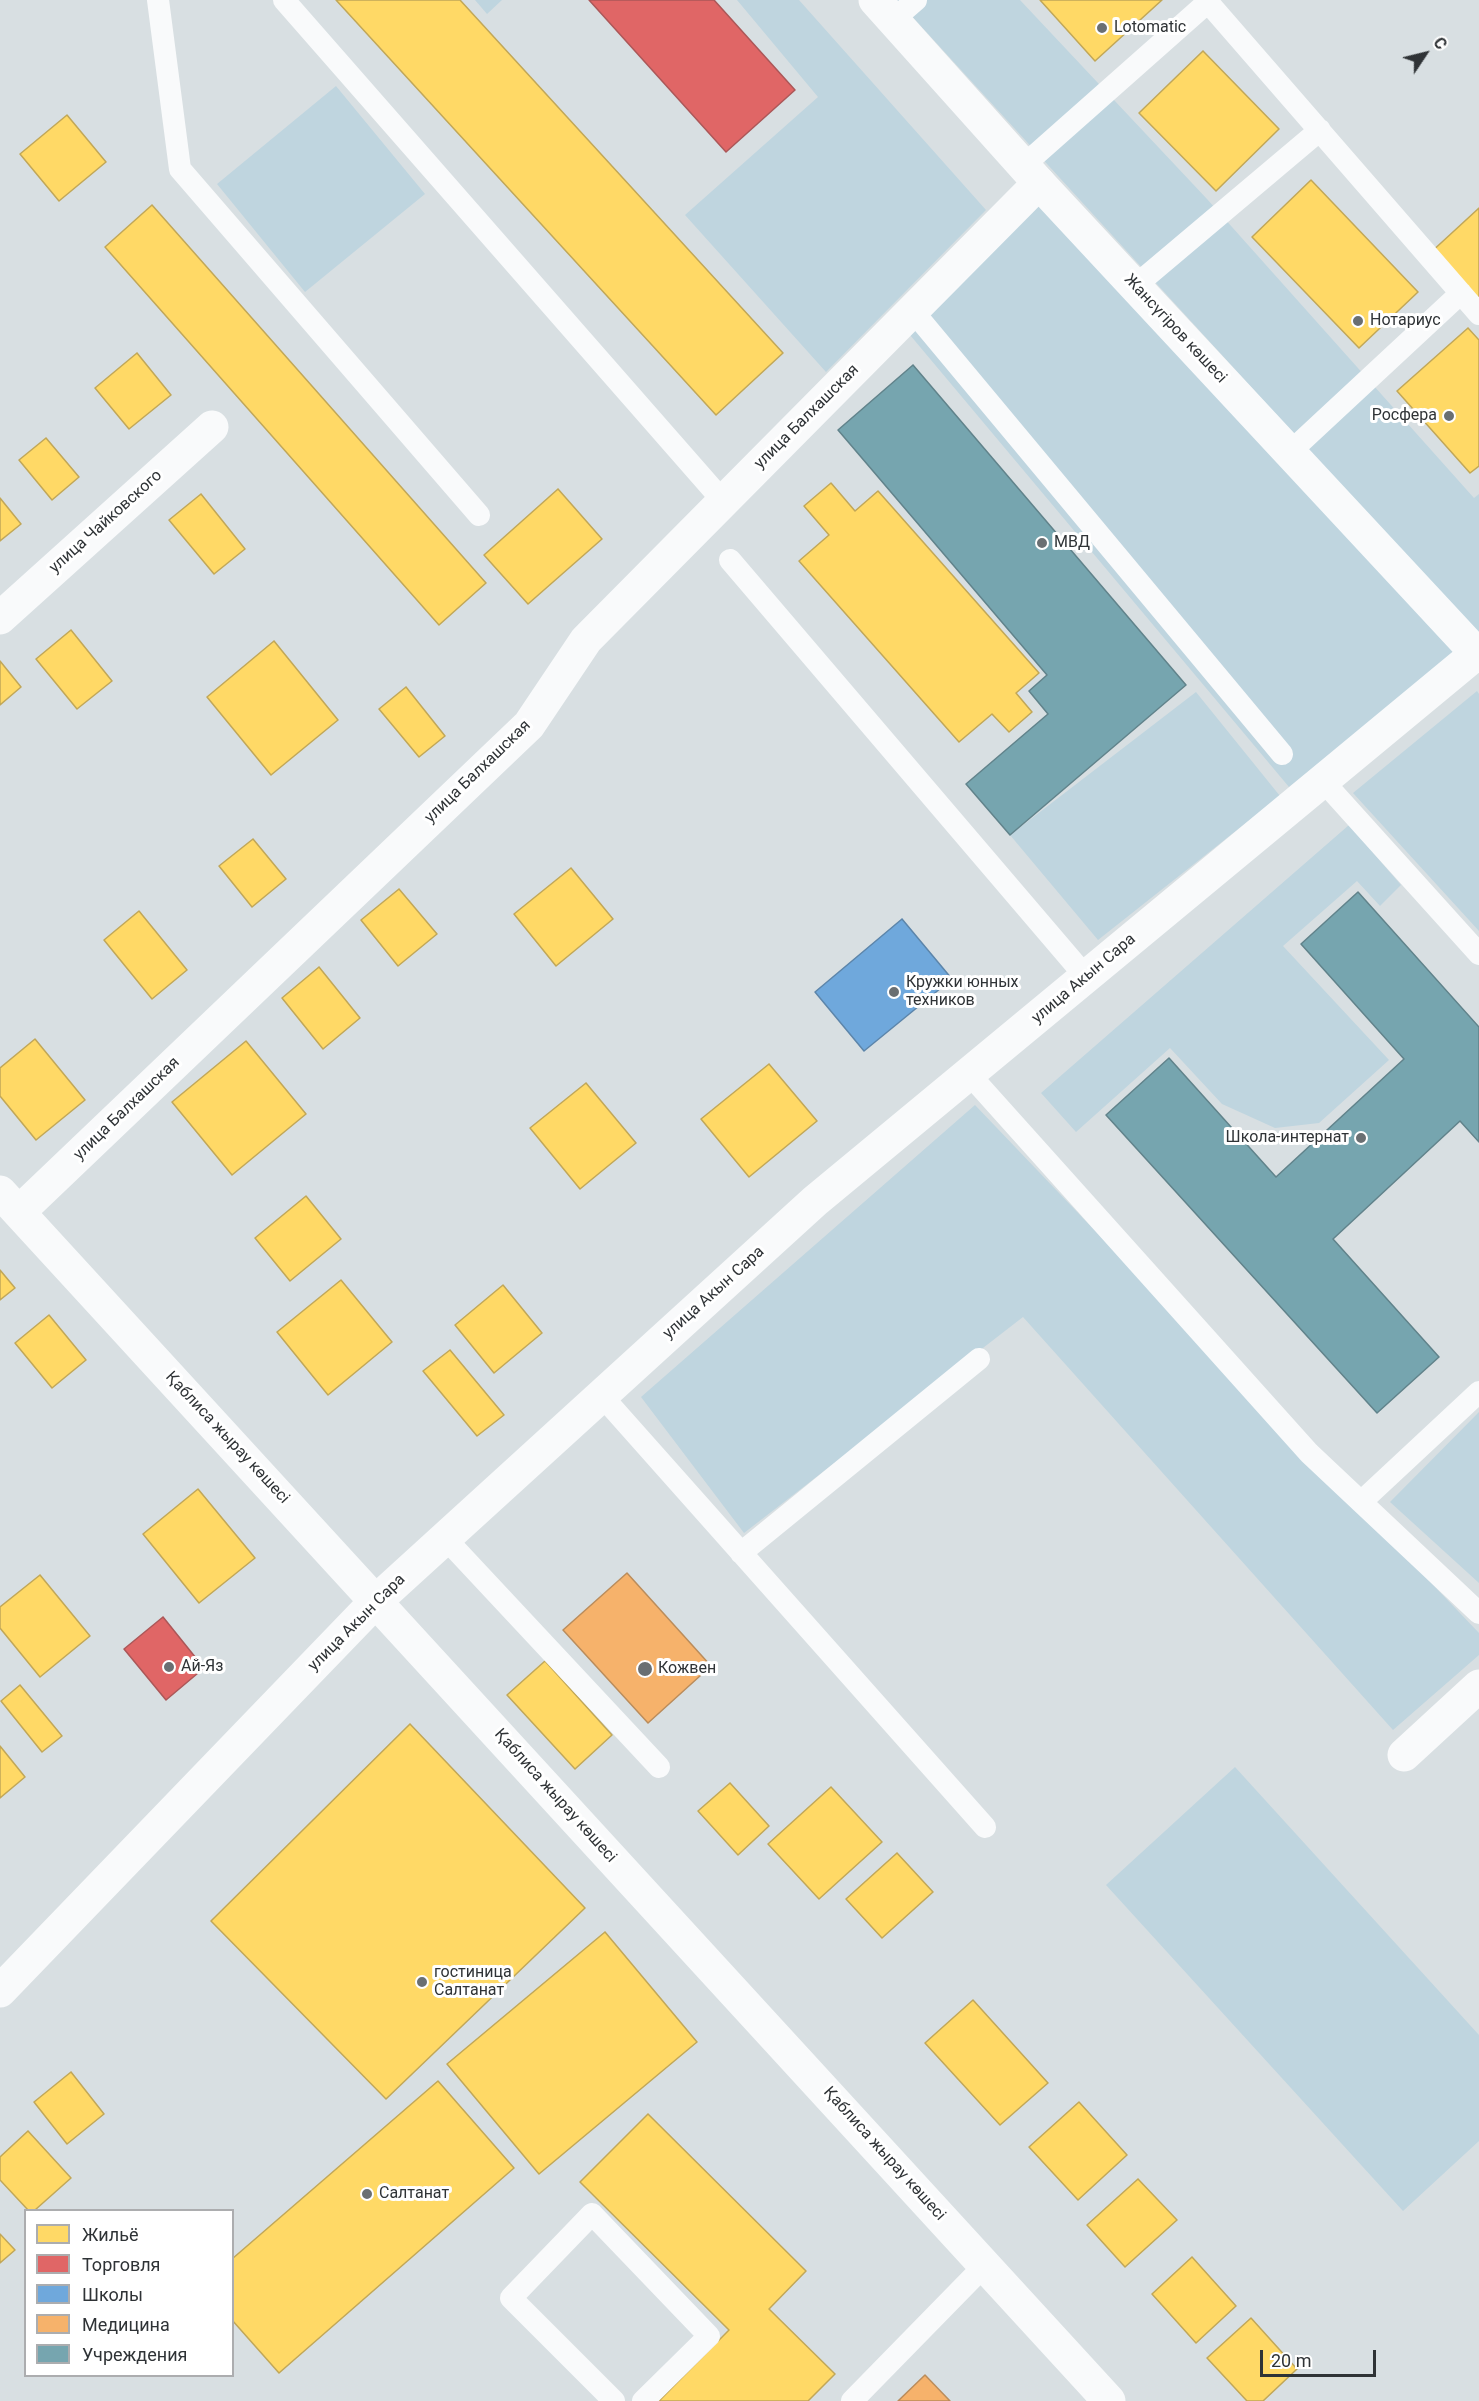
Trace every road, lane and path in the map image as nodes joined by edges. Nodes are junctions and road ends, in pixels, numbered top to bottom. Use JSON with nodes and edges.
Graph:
{"nodes":[{"id":1,"x":159,"y":0,"type":"edge"},
{"id":2,"x":284,"y":0,"type":"edge"},
{"id":3,"x":1207,"y":1,"type":"edge"},
{"id":4,"x":894,"y":7,"type":"edge"},
{"id":5,"x":1320,"y":130,"type":"junction"},
{"id":6,"x":1031,"y":174,"type":"junction"},
{"id":7,"x":1135,"y":286,"type":"junction"},
{"id":8,"x":1461,"y":293,"type":"junction"},
{"id":9,"x":912,"y":310,"type":"junction"},
{"id":10,"x":1479,"y":314,"type":"edge"},
{"id":11,"x":212,"y":427,"type":"dead end"},
{"id":12,"x":1290,"y":452,"type":"junction"},
{"id":13,"x":723,"y":501,"type":"junction"},
{"id":14,"x":479,"y":515,"type":"dead end"},
{"id":15,"x":730,"y":560,"type":"dead end"},
{"id":16,"x":0,"y":618,"type":"edge"},
{"id":17,"x":1478,"y":653,"type":"edge"},
{"id":18,"x":1282,"y":754,"type":"dead end"},
{"id":19,"x":1323,"y":781,"type":"junction"},
{"id":20,"x":1479,"y":954,"type":"edge"},
{"id":21,"x":1086,"y":977,"type":"junction"},
{"id":22,"x":969,"y":1074,"type":"junction"},
{"id":23,"x":10,"y":1202,"type":"edge"},
{"id":24,"x":979,"y":1359,"type":"dead end"},
{"id":25,"x":1479,"y":1392,"type":"edge"},
{"id":26,"x":602,"y":1396,"type":"junction"},
{"id":27,"x":1361,"y":1502,"type":"junction"},
{"id":28,"x":445,"y":1538,"type":"junction"},
{"id":29,"x":741,"y":1553,"type":"junction"},
{"id":30,"x":376,"y":1600,"type":"junction"},
{"id":31,"x":1479,"y":1613,"type":"edge"},
{"id":32,"x":1479,"y":1686,"type":"edge"},
{"id":33,"x":1404,"y":1755,"type":"dead end"},
{"id":34,"x":659,"y":1767,"type":"dead end"},
{"id":35,"x":985,"y":1827,"type":"dead end"},
{"id":36,"x":0,"y":1992,"type":"edge"},
{"id":37,"x":985,"y":2265,"type":"junction"},
{"id":38,"x":614,"y":2401,"type":"edge"},
{"id":39,"x":643,"y":2401,"type":"edge"},
{"id":40,"x":852,"y":2401,"type":"edge"},
{"id":41,"x":1109,"y":2401,"type":"edge"}],
"edges":[{"from":1,"to":14,"type":"lane"},
{"from":2,"to":13,"type":"lane"},
{"from":3,"to":5,"type":"lane"},
{"from":3,"to":6,"type":"lane"},
{"from":4,"to":6,"type":"street","name":"Жансүгіров көшесі"},
{"from":5,"to":7,"type":"lane"},
{"from":5,"to":8,"type":"lane"},
{"from":6,"to":7,"type":"street","name":"Жансүгіров көшесі"},
{"from":6,"to":9,"type":"street","name":"улица Балхашская"},
{"from":7,"to":12,"type":"street","name":"Жансүгіров көшесі"},
{"from":8,"to":10,"type":"lane"},
{"from":8,"to":12,"type":"lane"},
{"from":9,"to":13,"type":"street","name":"улица Балхашская"},
{"from":9,"to":18,"type":"lane"},
{"from":11,"to":16,"type":"street","name":"улица Чайковского"},
{"from":12,"to":17,"type":"street","name":"Жансүгіров көшесі"},
{"from":13,"to":23,"type":"street","name":"улица Балхашская"},
{"from":15,"to":21,"type":"lane"},
{"from":17,"to":19,"type":"street","name":"улица Акын Сара"},
{"from":19,"to":20,"type":"lane"},
{"from":19,"to":21,"type":"street","name":"улица Акын Сара"},
{"from":21,"to":22,"type":"street","name":"улица Акын Сара"},
{"from":22,"to":26,"type":"street","name":"улица Акын Сара"},
{"from":22,"to":27,"type":"lane"},
{"from":23,"to":30,"type":"street","name":"Қаблиса жырау көшесі"},
{"from":24,"to":29,"type":"lane"},
{"from":25,"to":27,"type":"lane"},
{"from":26,"to":28,"type":"street","name":"улица Акын Сара"},
{"from":26,"to":29,"type":"lane"},
{"from":27,"to":31,"type":"lane"},
{"from":28,"to":30,"type":"street","name":"улица Акын Сара"},
{"from":28,"to":34,"type":"lane"},
{"from":29,"to":35,"type":"lane"},
{"from":30,"to":36,"type":"street","name":"улица Акын Сара"},
{"from":30,"to":37,"type":"street","name":"Қаблиса жырау көшесі"},
{"from":32,"to":33,"type":"street"},
{"from":37,"to":40,"type":"lane"},
{"from":37,"to":41,"type":"street","name":"Қаблиса жырау көшесі"},
{"from":38,"to":39,"type":"lane"}]}
